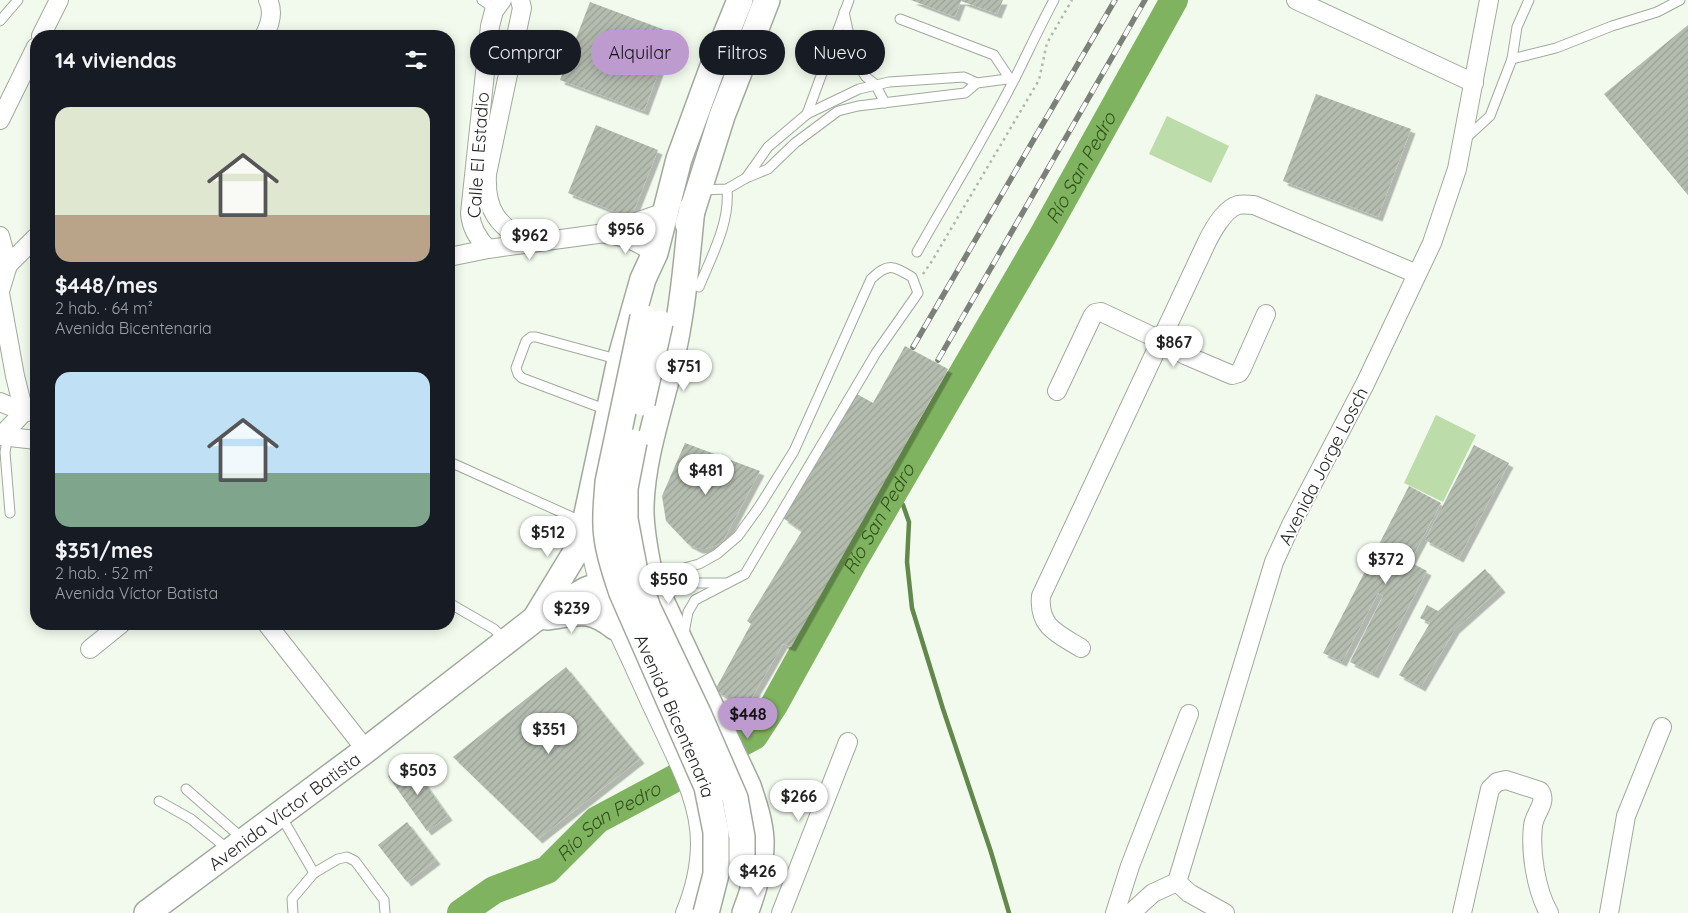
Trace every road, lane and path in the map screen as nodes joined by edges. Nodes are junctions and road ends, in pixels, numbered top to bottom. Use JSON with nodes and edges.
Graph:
{"nodes":[{"id":1,"x":18,"y":0,"type":"edge"},
{"id":2,"x":59,"y":0,"type":"edge"},
{"id":3,"x":268,"y":0,"type":"edge"},
{"id":4,"x":520,"y":0,"type":"edge"},
{"id":5,"x":740,"y":0,"type":"edge"},
{"id":6,"x":767,"y":0,"type":"edge"},
{"id":7,"x":849,"y":0,"type":"edge"},
{"id":8,"x":1054,"y":0,"type":"edge"},
{"id":9,"x":1072,"y":0,"type":"edge"},
{"id":10,"x":1296,"y":0,"type":"edge"},
{"id":11,"x":1490,"y":0,"type":"edge"},
{"id":12,"x":1529,"y":0,"type":"edge"},
{"id":13,"x":1680,"y":0,"type":"edge"},
{"id":14,"x":493,"y":3,"type":"edge"},
{"id":15,"x":844,"y":12,"type":"junction"},
{"id":16,"x":900,"y":19,"type":"dead end"},
{"id":17,"x":0,"y":21,"type":"edge"},
{"id":18,"x":44,"y":30,"type":"edge"},
{"id":19,"x":268,"y":30,"type":"edge"},
{"id":20,"x":30,"y":59,"type":"edge"},
{"id":21,"x":1512,"y":59,"type":"junction"},
{"id":22,"x":1013,"y":78,"type":"junction"},
{"id":23,"x":1474,"y":83,"type":"junction"},
{"id":24,"x":875,"y":84,"type":"junction"},
{"id":25,"x":977,"y":84,"type":"junction"},
{"id":26,"x":884,"y":103,"type":"junction"},
{"id":27,"x":807,"y":114,"type":"junction"},
{"id":28,"x":0,"y":120,"type":"edge"},
{"id":29,"x":1462,"y":142,"type":"junction"},
{"id":30,"x":746,"y":178,"type":"junction"},
{"id":31,"x":727,"y":189,"type":"junction"},
{"id":32,"x":695,"y":199,"type":"junction"},
{"id":33,"x":665,"y":212,"type":"junction"},
{"id":34,"x":605,"y":234,"type":"junction"},
{"id":35,"x":0,"y":236,"type":"edge"},
{"id":36,"x":30,"y":243,"type":"edge"},
{"id":37,"x":528,"y":244,"type":"junction"},
{"id":38,"x":488,"y":249,"type":"junction"},
{"id":39,"x":917,"y":252,"type":"dead end"},
{"id":40,"x":654,"y":255,"type":"junction"},
{"id":41,"x":455,"y":256,"type":"edge"},
{"id":42,"x":8,"y":265,"type":"junction"},
{"id":43,"x":1417,"y":274,"type":"junction"},
{"id":44,"x":912,"y":277,"type":"junction"},
{"id":45,"x":699,"y":286,"type":"dead end"},
{"id":46,"x":0,"y":292,"type":"edge"},
{"id":47,"x":1266,"y":314,"type":"dead end"},
{"id":48,"x":651,"y":320,"type":"junction"},
{"id":49,"x":1160,"y":340,"type":"junction"},
{"id":50,"x":620,"y":360,"type":"junction"},
{"id":51,"x":1056,"y":391,"type":"dead end"},
{"id":52,"x":0,"y":402,"type":"edge"},
{"id":53,"x":609,"y":410,"type":"junction"},
{"id":54,"x":30,"y":411,"type":"edge"},
{"id":55,"x":3,"y":436,"type":"edge"},
{"id":56,"x":30,"y":439,"type":"edge"},
{"id":57,"x":455,"y":464,"type":"edge"},
{"id":58,"x":10,"y":513,"type":"dead end"},
{"id":59,"x":587,"y":516,"type":"junction"},
{"id":60,"x":650,"y":577,"type":"junction"},
{"id":61,"x":730,"y":583,"type":"junction"},
{"id":62,"x":600,"y":584,"type":"junction"},
{"id":63,"x":455,"y":606,"type":"edge"},
{"id":64,"x":535,"y":619,"type":"junction"},
{"id":65,"x":615,"y":627,"type":"junction"},
{"id":66,"x":114,"y":630,"type":"edge"},
{"id":67,"x":272,"y":630,"type":"edge"},
{"id":68,"x":506,"y":641,"type":"junction"},
{"id":69,"x":682,"y":643,"type":"junction"},
{"id":70,"x":1081,"y":648,"type":"dead end"},
{"id":71,"x":90,"y":649,"type":"dead end"},
{"id":72,"x":1189,"y":714,"type":"dead end"},
{"id":73,"x":1662,"y":727,"type":"dead end"},
{"id":74,"x":848,"y":742,"type":"dead end"},
{"id":75,"x":366,"y":750,"type":"junction"},
{"id":76,"x":186,"y":788,"type":"dead end"},
{"id":77,"x":160,"y":801,"type":"dead end"},
{"id":78,"x":280,"y":815,"type":"junction"},
{"id":79,"x":238,"y":846,"type":"junction"},
{"id":80,"x":314,"y":873,"type":"junction"},
{"id":81,"x":1177,"y":882,"type":"junction"},
{"id":82,"x":147,"y":913,"type":"edge"},
{"id":83,"x":293,"y":913,"type":"edge"},
{"id":84,"x":385,"y":913,"type":"edge"},
{"id":85,"x":685,"y":913,"type":"edge"},
{"id":86,"x":706,"y":913,"type":"edge"},
{"id":87,"x":734,"y":913,"type":"edge"},
{"id":88,"x":745,"y":913,"type":"edge"},
{"id":89,"x":781,"y":913,"type":"edge"},
{"id":90,"x":1115,"y":913,"type":"edge"},
{"id":91,"x":1131,"y":913,"type":"edge"},
{"id":92,"x":1225,"y":913,"type":"edge"},
{"id":93,"x":1462,"y":913,"type":"edge"},
{"id":94,"x":1549,"y":913,"type":"edge"},
{"id":95,"x":1609,"y":913,"type":"edge"}],
"edges":[{"from":1,"to":17,"type":"lane"},
{"from":2,"to":18,"type":"street"},
{"from":3,"to":19,"type":"street"},
{"from":4,"to":37,"type":"street","name":"Calle El Estadio"},
{"from":5,"to":33,"type":"main road","name":"Avenida Bicentenaria"},
{"from":6,"to":32,"type":"main road","name":"Avenida Bicentenaria"},
{"from":7,"to":15,"type":"lane"},
{"from":8,"to":22,"type":"lane"},
{"from":9,"to":44,"type":"path"},
{"from":10,"to":23,"type":"street"},
{"from":11,"to":23,"type":"street","name":"Avenida Jorge Losch"},
{"from":12,"to":21,"type":"lane"},
{"from":13,"to":21,"type":"lane"},
{"from":14,"to":38,"type":"street","name":"Calle El Estadio"},
{"from":15,"to":24,"type":"lane"},
{"from":15,"to":27,"type":"lane"},
{"from":16,"to":22,"type":"lane"},
{"from":20,"to":28,"type":"street"},
{"from":21,"to":29,"type":"lane"},
{"from":22,"to":25,"type":"lane"},
{"from":22,"to":39,"type":"lane"},
{"from":23,"to":29,"type":"street","name":"Avenida Jorge Losch"},
{"from":24,"to":25,"type":"lane"},
{"from":24,"to":26,"type":"lane"},
{"from":24,"to":27,"type":"lane"},
{"from":25,"to":26,"type":"lane"},
{"from":26,"to":30,"type":"lane"},
{"from":27,"to":30,"type":"lane"},
{"from":29,"to":43,"type":"street","name":"Avenida Jorge Losch"},
{"from":30,"to":31,"type":"lane"},
{"from":31,"to":32,"type":"lane"},
{"from":31,"to":45,"type":"lane"},
{"from":32,"to":48,"type":"main road","name":"Avenida Bicentenaria"},
{"from":32,"to":60,"type":"main road"},
{"from":33,"to":34,"type":"street"},
{"from":33,"to":40,"type":"main road","name":"Avenida Bicentenaria"},
{"from":34,"to":37,"type":"street"},
{"from":34,"to":40,"type":"street"},
{"from":35,"to":42,"type":"street"},
{"from":36,"to":42,"type":"street"},
{"from":37,"to":38,"type":"street"},
{"from":38,"to":41,"type":"street"},
{"from":40,"to":48,"type":"main road","name":"Avenida Bicentenaria"},
{"from":40,"to":50,"type":"main road"},
{"from":42,"to":46,"type":"street"},
{"from":43,"to":49,"type":"street"},
{"from":43,"to":81,"type":"street","name":"Avenida Jorge Losch"},
{"from":44,"to":60,"type":"lane"},
{"from":44,"to":61,"type":"lane"},
{"from":46,"to":54,"type":"street"},
{"from":47,"to":49,"type":"street"},
{"from":48,"to":86,"type":"main road","name":"Avenida Bicentenaria","bridge":true},
{"from":48,"to":87,"type":"main road","name":"Avenida Bicentenaria","bridge":true},
{"from":49,"to":51,"type":"street"},
{"from":49,"to":70,"type":"street"},
{"from":50,"to":53,"type":"main road"},
{"from":50,"to":53,"type":"lane"},
{"from":52,"to":54,"type":"street"},
{"from":53,"to":59,"type":"main road"},
{"from":54,"to":55,"type":"street"},
{"from":55,"to":56,"type":"street"},
{"from":55,"to":58,"type":"lane"},
{"from":57,"to":59,"type":"lane"},
{"from":59,"to":62,"type":"street"},
{"from":59,"to":64,"type":"main road"},
{"from":60,"to":61,"type":"lane"},
{"from":60,"to":62,"type":"main road","name":"Avenida Víctor Batista"},
{"from":60,"to":69,"type":"main road"},
{"from":61,"to":69,"type":"lane"},
{"from":62,"to":64,"type":"main road","name":"Avenida Víctor Batista"},
{"from":62,"to":65,"type":"street"},
{"from":63,"to":68,"type":"lane"},
{"from":64,"to":65,"type":"main road"},
{"from":64,"to":68,"type":"main road","name":"Avenida Víctor Batista"},
{"from":65,"to":85,"type":"street"},
{"from":66,"to":71,"type":"street"},
{"from":67,"to":75,"type":"street"},
{"from":68,"to":75,"type":"main road","name":"Avenida Víctor Batista"},
{"from":69,"to":88,"type":"main road"},
{"from":72,"to":90,"type":"street"},
{"from":73,"to":95,"type":"street"},
{"from":74,"to":89,"type":"street"},
{"from":75,"to":78,"type":"main road","name":"Avenida Víctor Batista"},
{"from":76,"to":79,"type":"lane"},
{"from":77,"to":79,"type":"lane"},
{"from":78,"to":79,"type":"main road","name":"Avenida Víctor Batista"},
{"from":78,"to":80,"type":"lane"},
{"from":79,"to":82,"type":"main road","name":"Avenida Víctor Batista"},
{"from":80,"to":83,"type":"lane"},
{"from":80,"to":84,"type":"lane"},
{"from":81,"to":91,"type":"street"},
{"from":81,"to":92,"type":"street"},
{"from":93,"to":94,"type":"street"}]}
